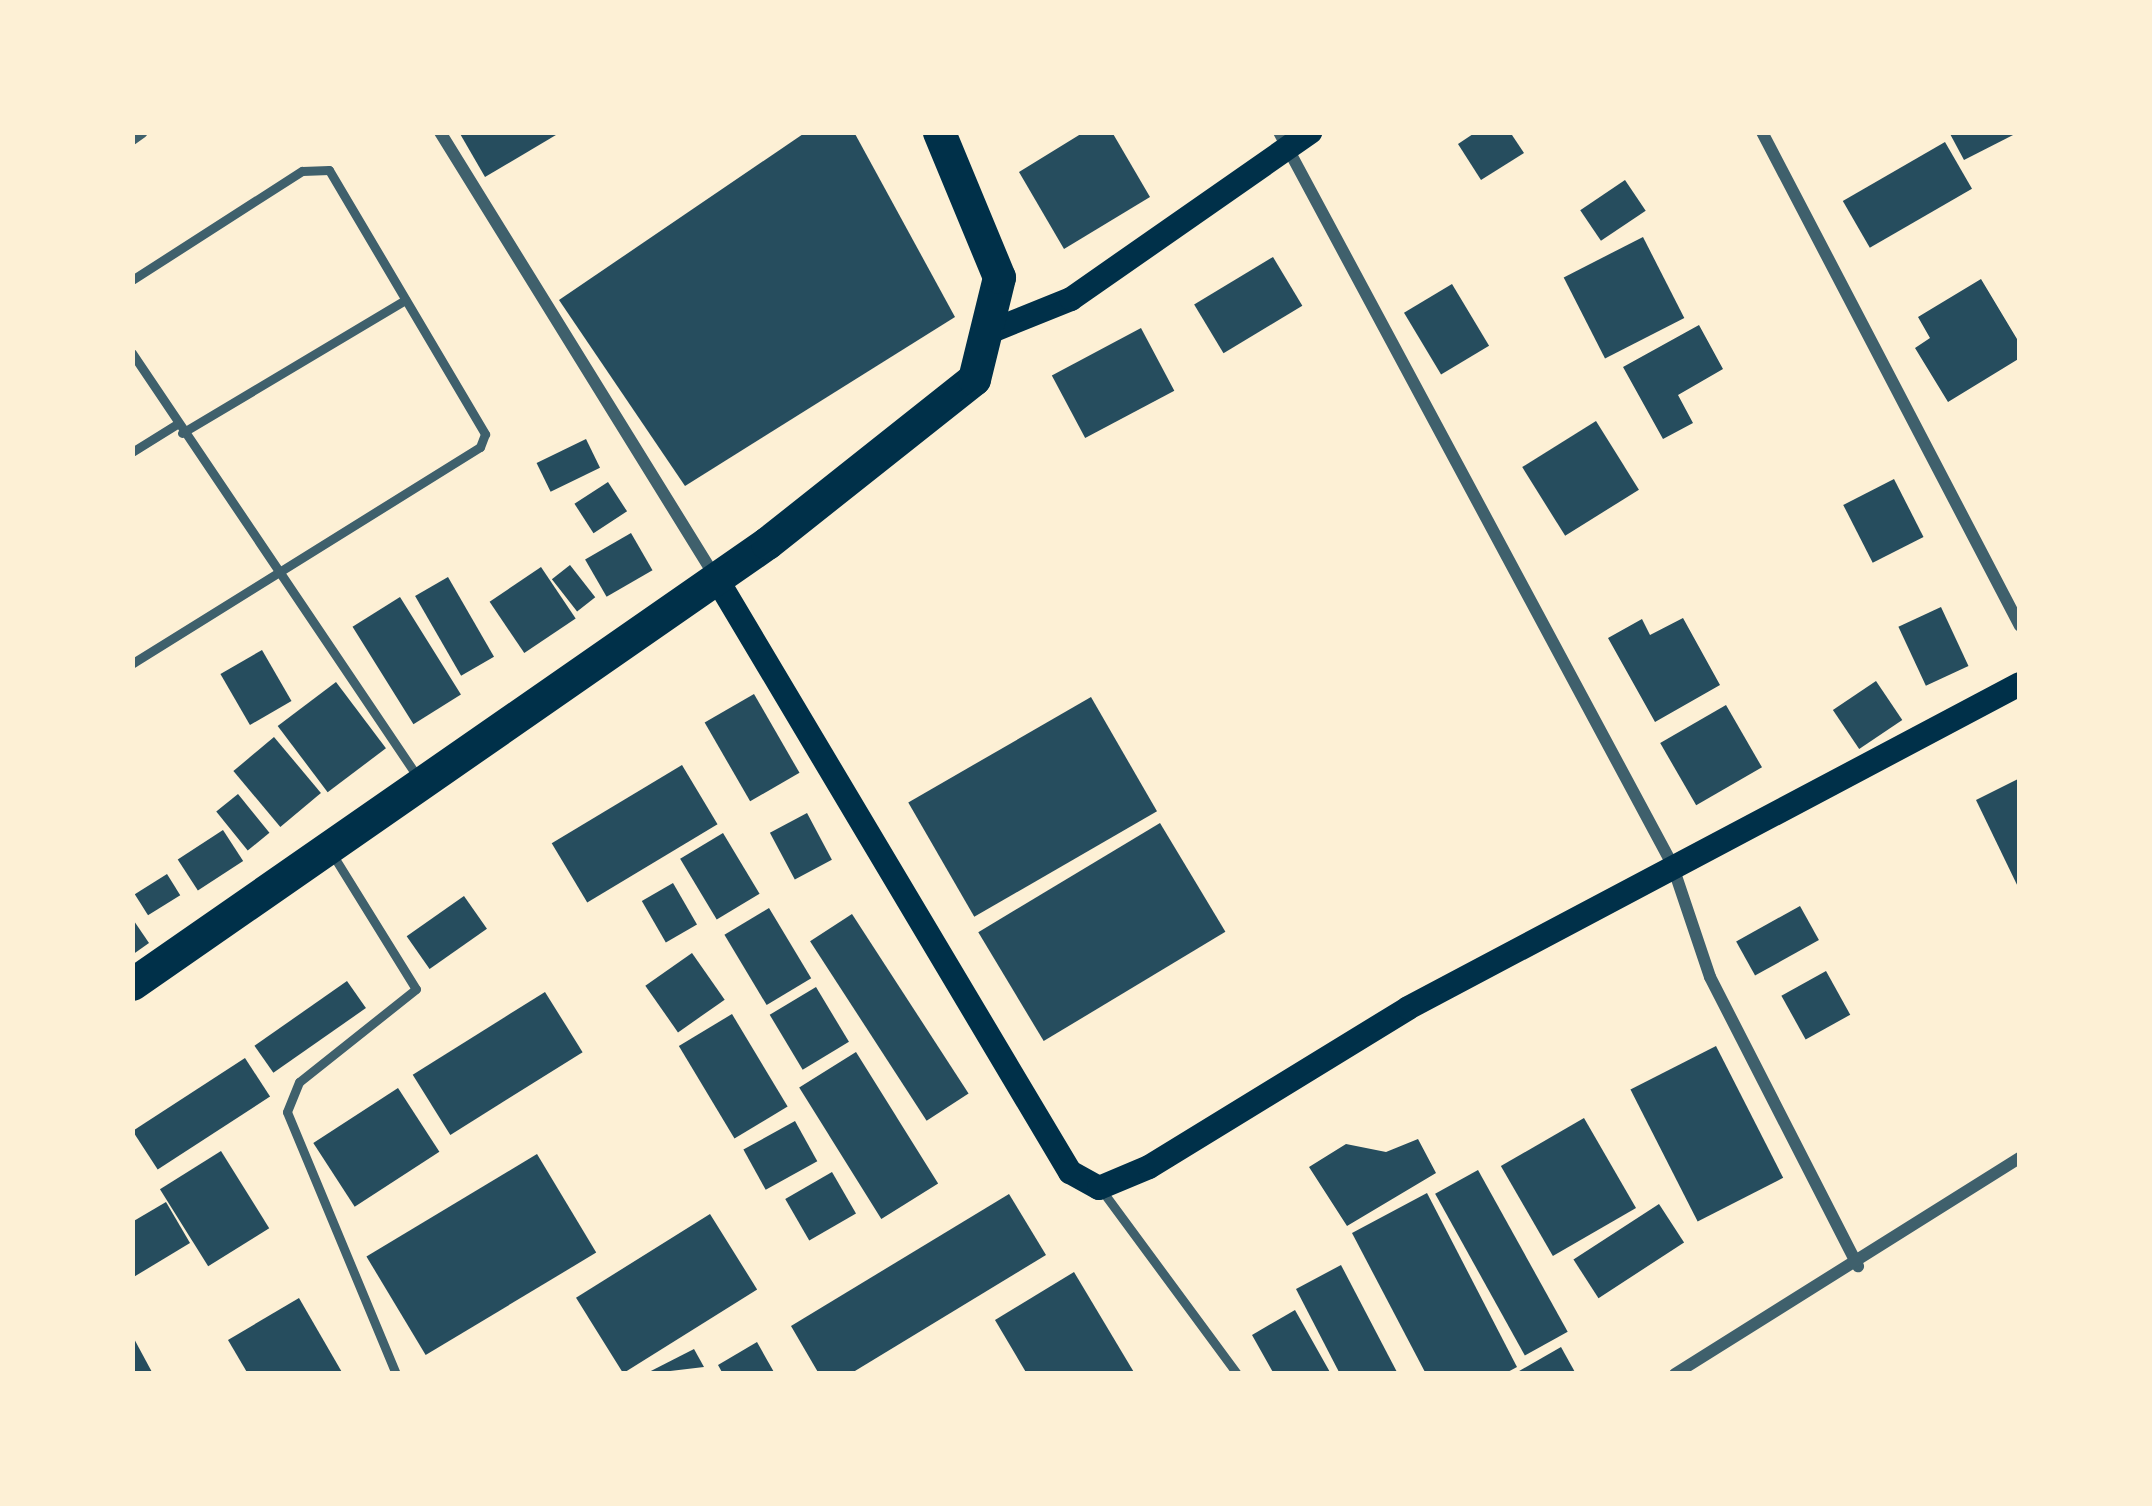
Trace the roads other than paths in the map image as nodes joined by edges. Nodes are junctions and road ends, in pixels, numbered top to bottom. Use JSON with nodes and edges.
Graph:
{"nodes":[{"id":1,"x":142,"y":132,"type":"edge"},
{"id":2,"x":440,"y":132,"type":"edge"},
{"id":3,"x":939,"y":132,"type":"edge"},
{"id":4,"x":1310,"y":132,"type":"edge"},
{"id":5,"x":1762,"y":132,"type":"edge"},
{"id":6,"x":132,"y":139,"type":"edge"},
{"id":7,"x":1284,"y":140,"type":"edge"},
{"id":8,"x":132,"y":280,"type":"edge"},
{"id":9,"x":405,"y":300,"type":"junction"},
{"id":10,"x":989,"y":332,"type":"junction"},
{"id":11,"x":132,"y":353,"type":"edge"},
{"id":12,"x":180,"y":429,"type":"junction"},
{"id":13,"x":132,"y":452,"type":"edge"},
{"id":14,"x":282,"y":569,"type":"junction"},
{"id":15,"x":715,"y":576,"type":"junction"},
{"id":16,"x":2020,"y":626,"type":"edge"},
{"id":17,"x":132,"y":664,"type":"edge"},
{"id":18,"x":2020,"y":684,"type":"edge"},
{"id":19,"x":421,"y":782,"type":"junction"},
{"id":20,"x":328,"y":846,"type":"junction"},
{"id":21,"x":1672,"y":864,"type":"junction"},
{"id":22,"x":132,"y":984,"type":"edge"},
{"id":23,"x":2020,"y":1158,"type":"edge"},
{"id":24,"x":1100,"y":1188,"type":"junction"},
{"id":25,"x":1858,"y":1266,"type":"junction"},
{"id":26,"x":396,"y":1374,"type":"edge"},
{"id":27,"x":1237,"y":1374,"type":"edge"},
{"id":28,"x":1675,"y":1374,"type":"edge"}],
"edges":[{"from":1,"to":6,"type":"street"},
{"from":2,"to":15,"type":"street"},
{"from":3,"to":10,"type":"highway"},
{"from":4,"to":7,"type":"main road"},
{"from":5,"to":16,"type":"street"},
{"from":7,"to":10,"type":"main road"},
{"from":7,"to":21,"type":"street"},
{"from":8,"to":9,"type":"lane"},
{"from":9,"to":12,"type":"lane"},
{"from":9,"to":14,"type":"lane"},
{"from":10,"to":15,"type":"highway"},
{"from":11,"to":12,"type":"lane"},
{"from":12,"to":13,"type":"lane"},
{"from":12,"to":14,"type":"lane"},
{"from":14,"to":17,"type":"lane"},
{"from":14,"to":19,"type":"lane"},
{"from":15,"to":19,"type":"highway"},
{"from":15,"to":24,"type":"main road"},
{"from":18,"to":21,"type":"main road"},
{"from":19,"to":20,"type":"highway"},
{"from":20,"to":22,"type":"highway"},
{"from":20,"to":26,"type":"lane"},
{"from":21,"to":24,"type":"main road"},
{"from":21,"to":25,"type":"street"},
{"from":23,"to":25,"type":"street"},
{"from":24,"to":27,"type":"lane"},
{"from":25,"to":28,"type":"street"}]}
